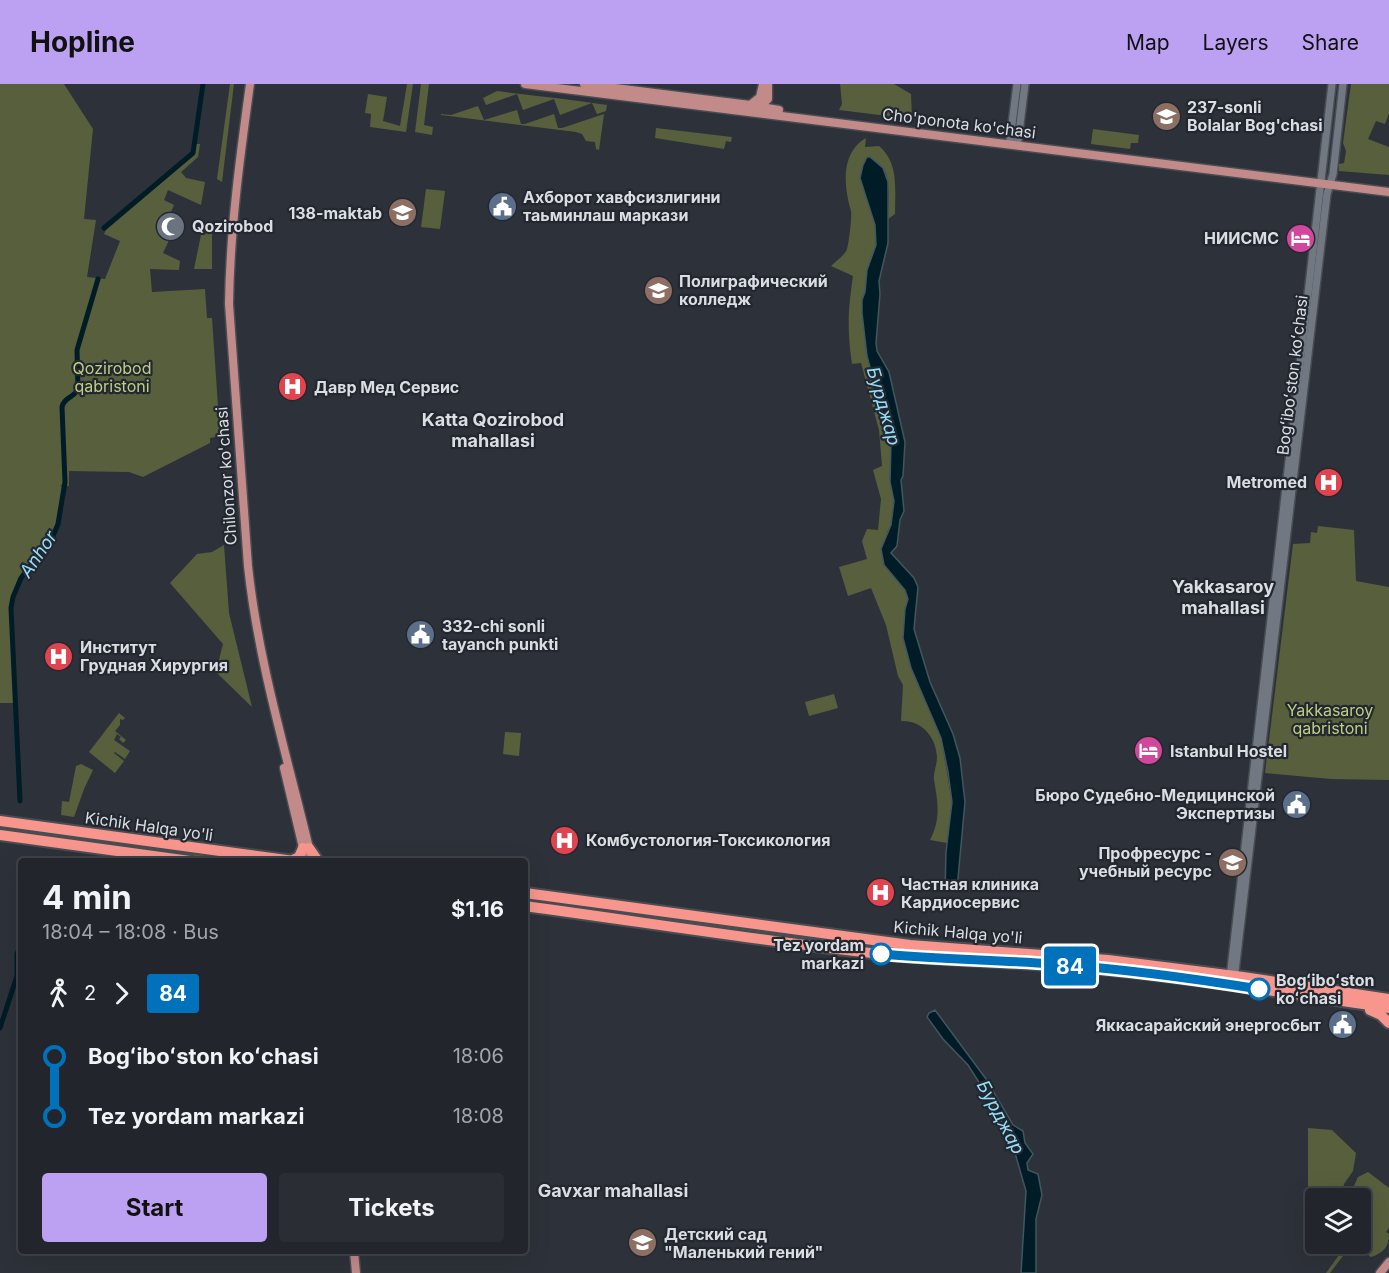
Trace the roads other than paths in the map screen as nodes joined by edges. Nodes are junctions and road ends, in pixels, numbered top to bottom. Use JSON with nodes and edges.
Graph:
{"nodes":[{"id":1,"x":244,"y":84,"type":"edge"},
{"id":2,"x":250,"y":84,"type":"edge"},
{"id":3,"x":525,"y":84,"type":"edge"},
{"id":4,"x":584,"y":84,"type":"edge"},
{"id":5,"x":1017,"y":84,"type":"edge"},
{"id":6,"x":1025,"y":84,"type":"edge"},
{"id":7,"x":1332,"y":84,"type":"edge"},
{"id":8,"x":1343,"y":84,"type":"edge"},
{"id":9,"x":765,"y":85,"type":"edge"},
{"id":10,"x":632,"y":94,"type":"junction"},
{"id":11,"x":769,"y":96,"type":"junction"},
{"id":12,"x":760,"y":106,"type":"junction"},
{"id":13,"x":750,"y":108,"type":"junction"},
{"id":14,"x":777,"y":113,"type":"junction"},
{"id":15,"x":1014,"y":142,"type":"junction"},
{"id":16,"x":1326,"y":182,"type":"junction"},
{"id":17,"x":1389,"y":190,"type":"edge"},
{"id":18,"x":238,"y":464,"type":"junction"},
{"id":19,"x":0,"y":821,"type":"edge"},
{"id":20,"x":0,"y":835,"type":"edge"},
{"id":21,"x":306,"y":848,"type":"junction"},
{"id":22,"x":168,"y":858,"type":"edge"},
{"id":23,"x":270,"y":858,"type":"edge"},
{"id":24,"x":297,"y":858,"type":"edge"},
{"id":25,"x":305,"y":858,"type":"edge"},
{"id":26,"x":310,"y":858,"type":"edge"},
{"id":27,"x":315,"y":858,"type":"edge"},
{"id":28,"x":530,"y":893,"type":"edge"},
{"id":29,"x":529,"y":907,"type":"edge"},
{"id":30,"x":841,"y":936,"type":"junction"},
{"id":31,"x":840,"y":949,"type":"junction"},
{"id":32,"x":1042,"y":959,"type":"junction"},
{"id":33,"x":1232,"y":979,"type":"junction"},
{"id":34,"x":1389,"y":990,"type":"edge"},
{"id":35,"x":1353,"y":994,"type":"junction"},
{"id":36,"x":1327,"y":999,"type":"junction"},
{"id":37,"x":1389,"y":999,"type":"edge"},
{"id":38,"x":1389,"y":1008,"type":"edge"},
{"id":39,"x":1389,"y":1023,"type":"edge"},
{"id":40,"x":352,"y":1254,"type":"edge"},
{"id":41,"x":353,"y":1254,"type":"edge"},
{"id":42,"x":1389,"y":1262,"type":"edge"},
{"id":43,"x":352,"y":1273,"type":"edge"},
{"id":44,"x":356,"y":1273,"type":"edge"},
{"id":45,"x":1380,"y":1273,"type":"edge"}],
"edges":[{"from":1,"to":18,"type":"main road","name":"Chilonzor ko'chasi"},
{"from":2,"to":18,"type":"main road","name":"Chilonzor ko'chasi"},
{"from":3,"to":10,"type":"main road","name":"Cho'ponota ko'chasi"},
{"from":4,"to":10,"type":"main road","name":"Cho'ponota ko'chasi"},
{"from":5,"to":15,"type":"street"},
{"from":6,"to":15,"type":"street"},
{"from":7,"to":16,"type":"street","name":"Bogʻiboʻston koʻchasi"},
{"from":8,"to":16,"type":"street","name":"Bogʻiboʻston koʻchasi"},
{"from":9,"to":11,"type":"main road"},
{"from":9,"to":13,"type":"main road"},
{"from":10,"to":13,"type":"main road","name":"Cho'ponota ko'chasi"},
{"from":11,"to":12,"type":"main road"},
{"from":11,"to":14,"type":"main road"},
{"from":12,"to":13,"type":"main road"},
{"from":12,"to":14,"type":"main road","name":"Cho'ponota ko'chasi"},
{"from":13,"to":14,"type":"main road","name":"Cho'ponota ko'chasi"},
{"from":14,"to":15,"type":"main road","name":"Cho'ponota ko'chasi"},
{"from":15,"to":16,"type":"main road","name":"Cho'ponota ko'chasi"},
{"from":16,"to":17,"type":"main road","name":"Cho'ponota ko'chasi"},
{"from":16,"to":33,"type":"street","name":"Bogʻiboʻston koʻchasi"},
{"from":18,"to":21,"type":"main road","name":"Chilonzor ko'chasi"},
{"from":19,"to":23,"type":"highway","name":"Kichik Halqa yo'li"},
{"from":20,"to":22,"type":"highway","name":"Kichik Halqa yo'li"},
{"from":21,"to":24,"type":"highway"},
{"from":21,"to":25,"type":"main road","name":"Chilonzor ko'chasi"},
{"from":21,"to":26,"type":"main road","name":"Chilonzor ko'chasi"},
{"from":21,"to":27,"type":"highway"},
{"from":28,"to":29,"type":"highway"},
{"from":28,"to":30,"type":"highway","name":"Kichik Halqa yo'li"},
{"from":29,"to":31,"type":"highway","name":"Kichik Halqa yo'li"},
{"from":30,"to":31,"type":"highway"},
{"from":30,"to":32,"type":"highway","name":"Kichik Halqa yo'li"},
{"from":31,"to":32,"type":"highway","name":"Kichik Halqa yo'li"},
{"from":32,"to":33,"type":"highway","name":"Kichik Halqa yo'li"},
{"from":33,"to":35,"type":"highway","name":"Kichik Halqa yo'li"},
{"from":33,"to":36,"type":"highway","name":"Kichik Halqa yo'li"},
{"from":34,"to":35,"type":"highway"},
{"from":35,"to":37,"type":"highway","name":"Kichik Halqa yo'li"},
{"from":36,"to":38,"type":"highway","name":"Kichik Halqa yo'li"},
{"from":36,"to":39,"type":"highway"},
{"from":40,"to":43,"type":"main road"},
{"from":41,"to":44,"type":"main road"},
{"from":42,"to":45,"type":"main road"}]}
